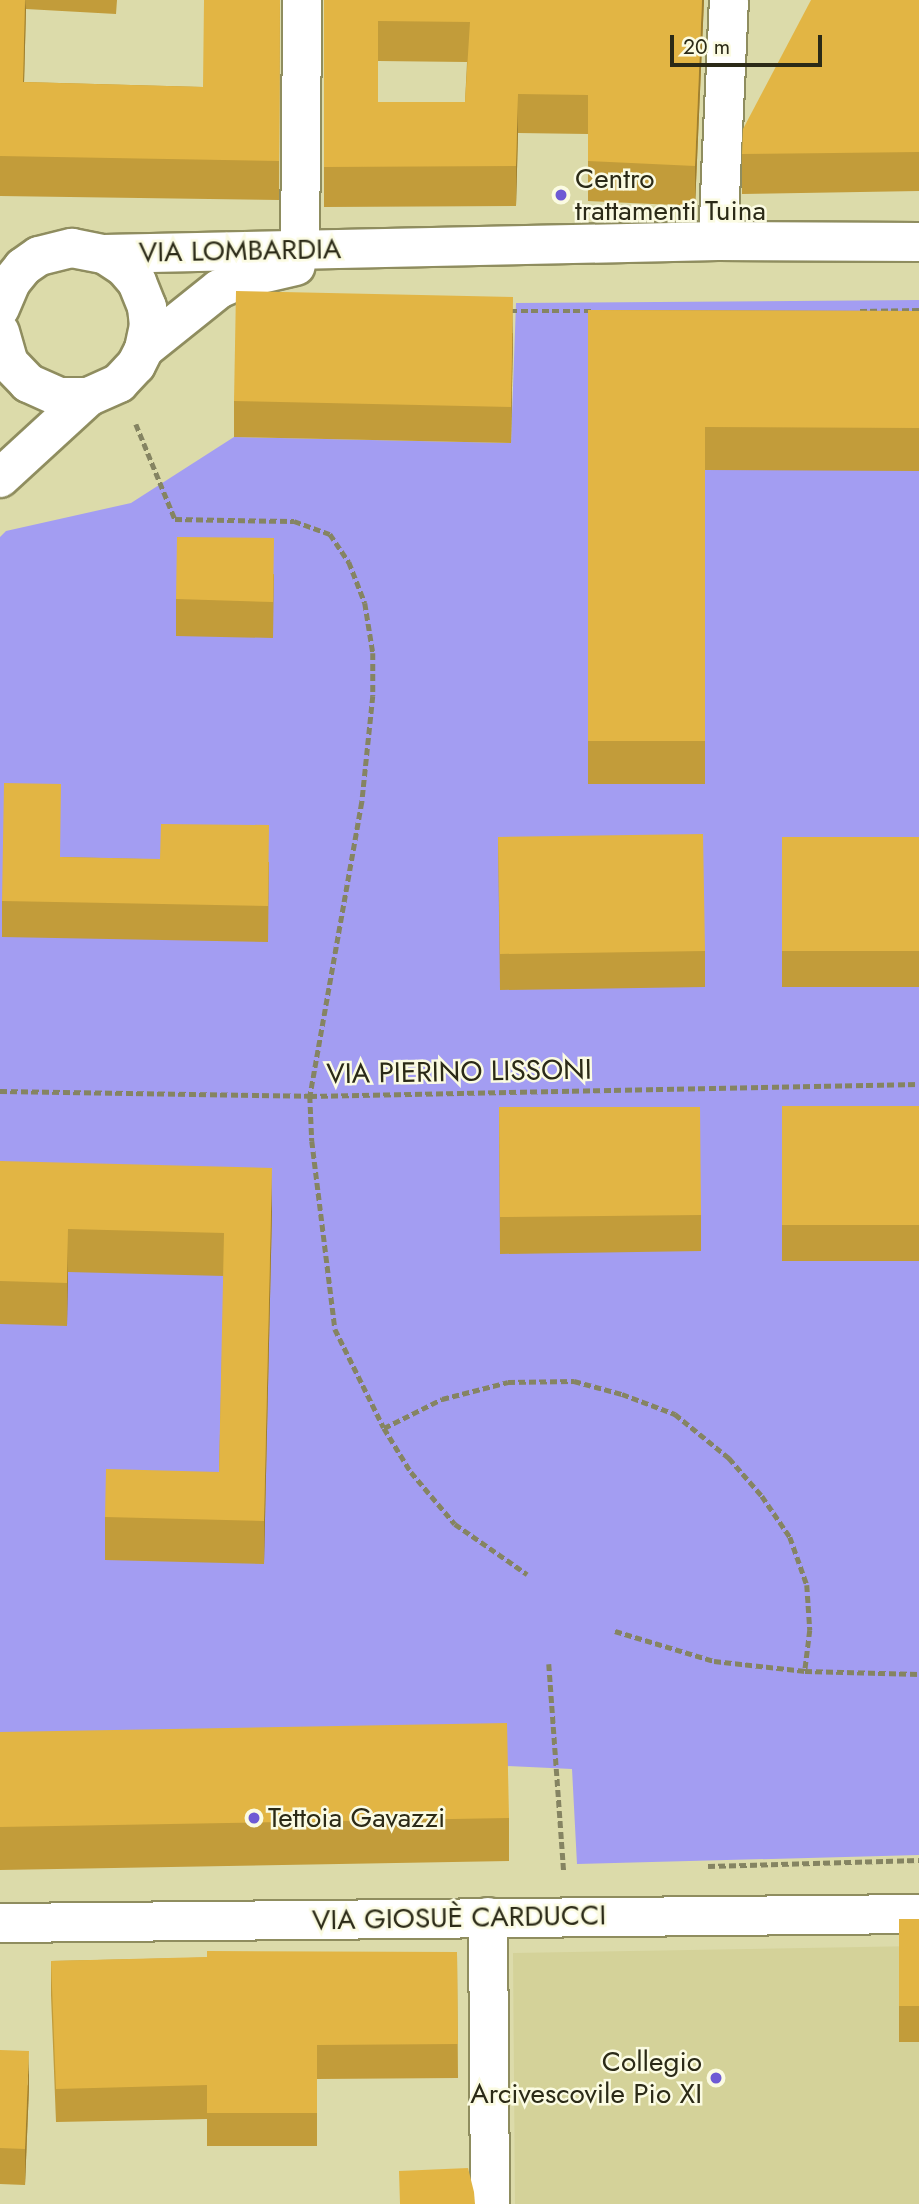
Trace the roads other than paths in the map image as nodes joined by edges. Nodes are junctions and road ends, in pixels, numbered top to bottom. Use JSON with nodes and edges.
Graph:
{"nodes":[{"id":1,"x":302,"y":0,"type":"edge"},
{"id":2,"x":729,"y":0,"type":"edge"},
{"id":3,"x":718,"y":241,"type":"junction"},
{"id":4,"x":919,"y":242,"type":"edge"},
{"id":5,"x":376,"y":248,"type":"junction"},
{"id":6,"x":300,"y":250,"type":"junction"},
{"id":7,"x":0,"y":252,"type":"edge"},
{"id":8,"x":48,"y":254,"type":"junction"},
{"id":9,"x":104,"y":254,"type":"junction"},
{"id":10,"x":0,"y":308,"type":"edge"},
{"id":11,"x":0,"y":332,"type":"edge"},
{"id":12,"x":144,"y":349,"type":"junction"},
{"id":13,"x":104,"y":390,"type":"junction"},
{"id":14,"x":0,"y":478,"type":"edge"},
{"id":15,"x":919,"y":1914,"type":"edge"},
{"id":16,"x":488,"y":1917,"type":"junction"},
{"id":17,"x":0,"y":1923,"type":"edge"},
{"id":18,"x":490,"y":2204,"type":"edge"}],
"edges":[{"from":1,"to":6,"type":"street"},
{"from":2,"to":3,"type":"street"},
{"from":3,"to":4,"type":"street","name":"VIA LOMBARDIA"},
{"from":3,"to":5,"type":"street","name":"VIA LOMBARDIA"},
{"from":5,"to":6,"type":"street","name":"VIA LOMBARDIA"},
{"from":5,"to":12,"type":"street","name":"VIA LOMBARDIA"},
{"from":6,"to":9,"type":"street","name":"VIA LOMBARDIA"},
{"from":7,"to":8,"type":"street","name":"VIA LOMBARDIA"},
{"from":8,"to":9,"type":"street","name":"VIA LOMBARDIA"},
{"from":8,"to":10,"type":"street","name":"VIA LOMBARDIA"},
{"from":9,"to":12,"type":"street","name":"VIA LOMBARDIA"},
{"from":11,"to":13,"type":"street"},
{"from":12,"to":13,"type":"street","name":"VIA LOMBARDIA"},
{"from":13,"to":14,"type":"street","name":"VIA LOMBARDIA"},
{"from":15,"to":16,"type":"street","name":"VIA GIOSUÈ CARDUCCI"},
{"from":16,"to":17,"type":"street","name":"VIA GIOSUÈ CARDUCCI"},
{"from":16,"to":18,"type":"street"}]}
